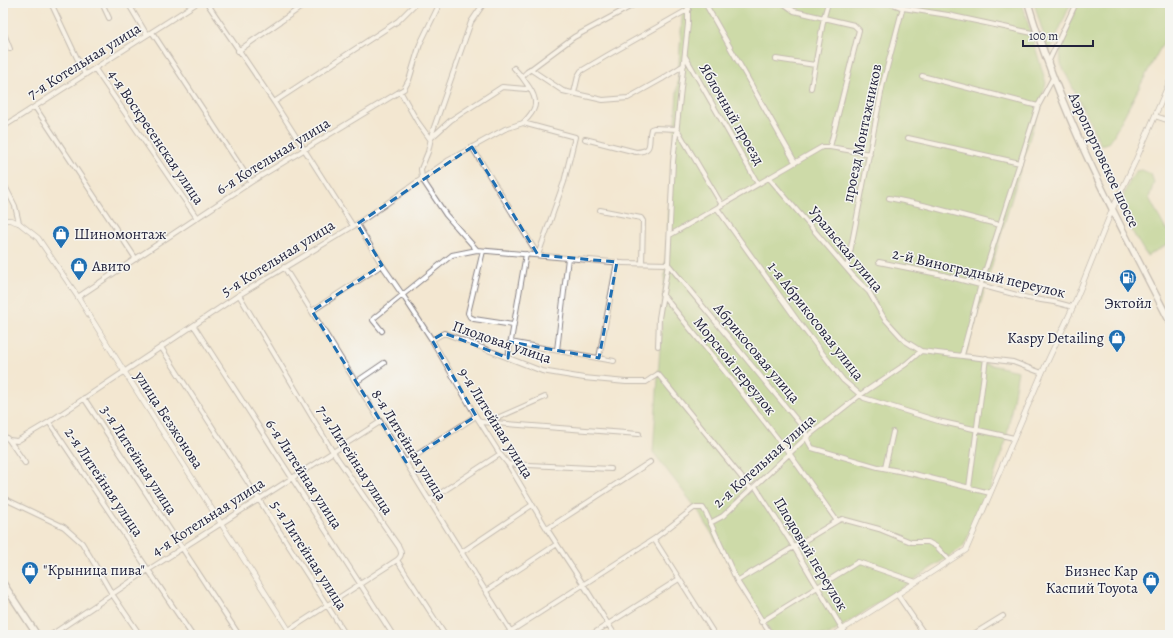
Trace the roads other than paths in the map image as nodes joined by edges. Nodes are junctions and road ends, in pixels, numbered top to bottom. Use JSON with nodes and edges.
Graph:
{"nodes":[{"id":1,"x":51,"y":3,"type":"edge"},
{"id":2,"x":102,"y":3,"type":"edge"},
{"id":3,"x":128,"y":3,"type":"edge"},
{"id":4,"x":197,"y":3,"type":"edge"},
{"id":5,"x":207,"y":3,"type":"edge"},
{"id":6,"x":308,"y":3,"type":"edge"},
{"id":7,"x":416,"y":3,"type":"edge"},
{"id":8,"x":440,"y":3,"type":"edge"},
{"id":9,"x":484,"y":3,"type":"edge"},
{"id":10,"x":637,"y":3,"type":"edge"},
{"id":11,"x":688,"y":3,"type":"edge"},
{"id":12,"x":705,"y":3,"type":"edge"},
{"id":13,"x":783,"y":3,"type":"edge"},
{"id":14,"x":828,"y":3,"type":"edge"},
{"id":15,"x":890,"y":3,"type":"edge"},
{"id":16,"x":1028,"y":3,"type":"edge"},
{"id":17,"x":1076,"y":3,"type":"edge"},
{"id":18,"x":904,"y":5,"type":"edge"},
{"id":19,"x":689,"y":9,"type":"junction"},
{"id":20,"x":824,"y":17,"type":"junction"},
{"id":21,"x":109,"y":18,"type":"dead end"},
{"id":22,"x":3,"y":31,"type":"edge"},
{"id":23,"x":152,"y":32,"type":"junction"},
{"id":24,"x":1037,"y":34,"type":"junction"},
{"id":25,"x":147,"y":35,"type":"junction"},
{"id":26,"x":10,"y":50,"type":"dead end"},
{"id":27,"x":238,"y":51,"type":"junction"},
{"id":28,"x":685,"y":56,"type":"junction"},
{"id":29,"x":776,"y":59,"type":"dead end"},
{"id":30,"x":1048,"y":63,"type":"junction"},
{"id":31,"x":684,"y":65,"type":"junction"},
{"id":32,"x":815,"y":65,"type":"junction"},
{"id":33,"x":95,"y":68,"type":"junction"},
{"id":34,"x":514,"y":68,"type":"dead end"},
{"id":35,"x":530,"y":70,"type":"junction"},
{"id":36,"x":85,"y":75,"type":"junction"},
{"id":37,"x":922,"y":76,"type":"dead end"},
{"id":38,"x":522,"y":77,"type":"junction"},
{"id":39,"x":1053,"y":78,"type":"junction"},
{"id":40,"x":1170,"y":82,"type":"edge"},
{"id":41,"x":530,"y":87,"type":"junction"},
{"id":42,"x":810,"y":88,"type":"dead end"},
{"id":43,"x":400,"y":91,"type":"junction"},
{"id":44,"x":574,"y":93,"type":"junction"},
{"id":45,"x":274,"y":102,"type":"junction"},
{"id":46,"x":1038,"y":106,"type":"junction"},
{"id":47,"x":35,"y":107,"type":"junction"},
{"id":48,"x":1154,"y":116,"type":"junction"},
{"id":49,"x":1170,"y":121,"type":"edge"},
{"id":50,"x":523,"y":123,"type":"junction"},
{"id":51,"x":3,"y":127,"type":"edge"},
{"id":52,"x":677,"y":129,"type":"junction"},
{"id":53,"x":908,"y":138,"type":"dead end"},
{"id":54,"x":430,"y":139,"type":"junction"},
{"id":55,"x":585,"y":139,"type":"dead end"},
{"id":56,"x":472,"y":147,"type":"junction"},
{"id":57,"x":830,"y":147,"type":"junction"},
{"id":58,"x":304,"y":150,"type":"junction"},
{"id":59,"x":870,"y":154,"type":"junction"},
{"id":60,"x":795,"y":162,"type":"junction"},
{"id":61,"x":1020,"y":163,"type":"junction"},
{"id":62,"x":769,"y":178,"type":"junction"},
{"id":63,"x":422,"y":179,"type":"junction"},
{"id":64,"x":3,"y":182,"type":"edge"},
{"id":65,"x":251,"y":182,"type":"junction"},
{"id":66,"x":758,"y":184,"type":"junction"},
{"id":67,"x":890,"y":198,"type":"dead end"},
{"id":68,"x":722,"y":206,"type":"junction"},
{"id":69,"x":717,"y":208,"type":"junction"},
{"id":70,"x":600,"y":210,"type":"dead end"},
{"id":71,"x":1112,"y":210,"type":"junction"},
{"id":72,"x":197,"y":218,"type":"junction"},
{"id":73,"x":3,"y":220,"type":"edge"},
{"id":74,"x":19,"y":223,"type":"junction"},
{"id":75,"x":355,"y":225,"type":"junction"},
{"id":76,"x":1000,"y":225,"type":"junction"},
{"id":77,"x":670,"y":235,"type":"junction"},
{"id":78,"x":477,"y":250,"type":"junction"},
{"id":79,"x":483,"y":251,"type":"junction"},
{"id":80,"x":526,"y":254,"type":"junction"},
{"id":81,"x":538,"y":255,"type":"junction"},
{"id":82,"x":568,"y":258,"type":"junction"},
{"id":83,"x":136,"y":259,"type":"junction"},
{"id":84,"x":617,"y":262,"type":"junction"},
{"id":85,"x":879,"y":262,"type":"dead end"},
{"id":86,"x":642,"y":263,"type":"junction"},
{"id":87,"x":668,"y":264,"type":"junction"},
{"id":88,"x":382,"y":265,"type":"junction"},
{"id":89,"x":284,"y":267,"type":"junction"},
{"id":90,"x":847,"y":268,"type":"junction"},
{"id":91,"x":981,"y":284,"type":"junction"},
{"id":92,"x":402,"y":294,"type":"junction"},
{"id":93,"x":662,"y":294,"type":"junction"},
{"id":94,"x":239,"y":295,"type":"junction"},
{"id":95,"x":78,"y":297,"type":"junction"},
{"id":96,"x":1073,"y":308,"type":"junction"},
{"id":97,"x":312,"y":311,"type":"junction"},
{"id":98,"x":1170,"y":322,"type":"edge"},
{"id":99,"x":513,"y":325,"type":"junction"},
{"id":100,"x":194,"y":326,"type":"junction"},
{"id":101,"x":382,"y":331,"type":"dead end"},
{"id":102,"x":432,"y":340,"type":"junction"},
{"id":103,"x":510,"y":342,"type":"junction"},
{"id":104,"x":658,"y":346,"type":"dead end"},
{"id":105,"x":161,"y":348,"type":"junction"},
{"id":106,"x":557,"y":350,"type":"junction"},
{"id":107,"x":921,"y":351,"type":"junction"},
{"id":108,"x":962,"y":355,"type":"junction"},
{"id":109,"x":508,"y":358,"type":"junction"},
{"id":110,"x":599,"y":358,"type":"junction"},
{"id":111,"x":986,"y":358,"type":"junction"},
{"id":112,"x":614,"y":361,"type":"dead end"},
{"id":113,"x":384,"y":363,"type":"dead end"},
{"id":114,"x":124,"y":371,"type":"junction"},
{"id":115,"x":1042,"y":373,"type":"junction"},
{"id":116,"x":356,"y":382,"type":"junction"},
{"id":117,"x":860,"y":395,"type":"junction"},
{"id":118,"x":545,"y":397,"type":"dead end"},
{"id":119,"x":84,"y":398,"type":"junction"},
{"id":120,"x":476,"y":416,"type":"junction"},
{"id":121,"x":49,"y":422,"type":"junction"},
{"id":122,"x":380,"y":422,"type":"junction"},
{"id":123,"x":481,"y":422,"type":"junction"},
{"id":124,"x":488,"y":422,"type":"junction"},
{"id":125,"x":977,"y":431,"type":"junction"},
{"id":126,"x":893,"y":432,"type":"dead end"},
{"id":127,"x":3,"y":434,"type":"edge"},
{"id":128,"x":639,"y":434,"type":"dead end"},
{"id":129,"x":807,"y":437,"type":"junction"},
{"id":130,"x":1014,"y":438,"type":"junction"},
{"id":131,"x":9,"y":440,"type":"junction"},
{"id":132,"x":333,"y":452,"type":"junction"},
{"id":133,"x":789,"y":453,"type":"junction"},
{"id":134,"x":500,"y":454,"type":"junction"},
{"id":135,"x":406,"y":462,"type":"junction"},
{"id":136,"x":650,"y":462,"type":"dead end"},
{"id":137,"x":25,"y":463,"type":"dead end"},
{"id":138,"x":508,"y":464,"type":"junction"},
{"id":139,"x":885,"y":468,"type":"junction"},
{"id":140,"x":611,"y":469,"type":"dead end"},
{"id":141,"x":292,"y":478,"type":"junction"},
{"id":142,"x":755,"y":486,"type":"junction"},
{"id":143,"x":969,"y":488,"type":"junction"},
{"id":144,"x":751,"y":489,"type":"junction"},
{"id":145,"x":990,"y":493,"type":"junction"},
{"id":146,"x":3,"y":498,"type":"edge"},
{"id":147,"x":259,"y":499,"type":"junction"},
{"id":148,"x":430,"y":500,"type":"junction"},
{"id":149,"x":532,"y":505,"type":"junction"},
{"id":150,"x":837,"y":521,"type":"junction"},
{"id":151,"x":221,"y":523,"type":"junction"},
{"id":152,"x":710,"y":523,"type":"junction"},
{"id":153,"x":547,"y":529,"type":"junction"},
{"id":154,"x":654,"y":539,"type":"junction"},
{"id":155,"x":557,"y":544,"type":"junction"},
{"id":156,"x":794,"y":547,"type":"junction"},
{"id":157,"x":182,"y":548,"type":"junction"},
{"id":158,"x":462,"y":552,"type":"junction"},
{"id":159,"x":397,"y":560,"type":"junction"},
{"id":160,"x":949,"y":560,"type":"junction"},
{"id":161,"x":148,"y":570,"type":"junction"},
{"id":162,"x":679,"y":579,"type":"junction"},
{"id":163,"x":737,"y":581,"type":"junction"},
{"id":164,"x":916,"y":582,"type":"junction"},
{"id":165,"x":3,"y":583,"type":"edge"},
{"id":166,"x":360,"y":584,"type":"junction"},
{"id":167,"x":583,"y":584,"type":"junction"},
{"id":168,"x":818,"y":587,"type":"junction"},
{"id":169,"x":486,"y":591,"type":"junction"},
{"id":170,"x":112,"y":594,"type":"junction"},
{"id":171,"x":897,"y":594,"type":"junction"},
{"id":172,"x":327,"y":605,"type":"junction"},
{"id":173,"x":1003,"y":616,"type":"dead end"},
{"id":174,"x":761,"y":622,"type":"junction"},
{"id":175,"x":608,"y":624,"type":"junction"},
{"id":176,"x":842,"y":630,"type":"junction"},
{"id":177,"x":290,"y":633,"type":"edge"},
{"id":178,"x":512,"y":633,"type":"edge"},
{"id":179,"x":37,"y":635,"type":"edge"},
{"id":180,"x":50,"y":635,"type":"edge"},
{"id":181,"x":140,"y":635,"type":"edge"},
{"id":182,"x":192,"y":635,"type":"edge"},
{"id":183,"x":240,"y":635,"type":"edge"},
{"id":184,"x":346,"y":635,"type":"edge"},
{"id":185,"x":393,"y":635,"type":"edge"},
{"id":186,"x":445,"y":635,"type":"edge"},
{"id":187,"x":505,"y":635,"type":"edge"},
{"id":188,"x":591,"y":635,"type":"edge"},
{"id":189,"x":615,"y":635,"type":"edge"},
{"id":190,"x":715,"y":635,"type":"edge"},
{"id":191,"x":771,"y":635,"type":"edge"},
{"id":192,"x":834,"y":635,"type":"edge"},
{"id":193,"x":846,"y":635,"type":"edge"},
{"id":194,"x":924,"y":635,"type":"edge"},
{"id":195,"x":972,"y":635,"type":"edge"}],
"edges":[{"from":1,"to":36,"type":"street","name":"4-я Воскресенская улица"},
{"from":2,"to":21,"type":"street"},
{"from":3,"to":25,"type":"street"},
{"from":4,"to":23,"type":"street","name":"7-я Котельная улица"},
{"from":5,"to":27,"type":"street","name":"9-я Литейная улица"},
{"from":6,"to":27,"type":"street"},
{"from":7,"to":45,"type":"street"},
{"from":8,"to":43,"type":"street","name":"6-я Котельная улица"},
{"from":9,"to":54,"type":"street"},
{"from":10,"to":35,"type":"street"},
{"from":11,"to":19,"type":"street"},
{"from":12,"to":60,"type":"street"},
{"from":13,"to":20,"type":"street"},
{"from":14,"to":20,"type":"street"},
{"from":15,"to":18,"type":"street"},
{"from":16,"to":24,"type":"main road","name":"Аэропортовское шоссе"},
{"from":17,"to":30,"type":"street"},
{"from":18,"to":24,"type":"street"},
{"from":18,"to":59,"type":"street","name":"проезд Монтажников"},
{"from":19,"to":28,"type":"street"},
{"from":19,"to":44,"type":"street"},
{"from":20,"to":32,"type":"street"},
{"from":20,"to":57,"type":"street"},
{"from":22,"to":26,"type":"street"},
{"from":23,"to":25,"type":"street","name":"7-я Котельная улица"},
{"from":23,"to":65,"type":"street"},
{"from":24,"to":30,"type":"main road","name":"Аэропортовское шоссе"},
{"from":25,"to":33,"type":"street","name":"7-я Котельная улица"},
{"from":27,"to":45,"type":"street","name":"9-я Литейная улица"},
{"from":28,"to":31,"type":"street"},
{"from":28,"to":66,"type":"street","name":"Яблочный проезд"},
{"from":29,"to":32,"type":"street"},
{"from":30,"to":39,"type":"main road","name":"Аэропортовское шоссе"},
{"from":31,"to":44,"type":"street"},
{"from":31,"to":52,"type":"street"},
{"from":32,"to":42,"type":"street"},
{"from":33,"to":36,"type":"street","name":"7-я Котельная улица"},
{"from":33,"to":72,"type":"street","name":"4-я Воскресенская улица"},
{"from":34,"to":38,"type":"street"},
{"from":35,"to":38,"type":"street"},
{"from":35,"to":44,"type":"street"},
{"from":36,"to":47,"type":"street","name":"7-я Котельная улица"},
{"from":37,"to":46,"type":"street"},
{"from":38,"to":41,"type":"street"},
{"from":39,"to":46,"type":"street"},
{"from":39,"to":71,"type":"main road","name":"Аэропортовское шоссе"},
{"from":40,"to":48,"type":"street"},
{"from":41,"to":50,"type":"street"},
{"from":41,"to":54,"type":"street"},
{"from":43,"to":54,"type":"street"},
{"from":43,"to":58,"type":"street","name":"6-я Котельная улица"},
{"from":45,"to":58,"type":"street","name":"9-я Литейная улица"},
{"from":46,"to":61,"type":"street"},
{"from":47,"to":51,"type":"street","name":"7-я Котельная улица"},
{"from":47,"to":83,"type":"street"},
{"from":48,"to":49,"type":"street"},
{"from":48,"to":71,"type":"street"},
{"from":50,"to":56,"type":"street","name":"5-я Котельная улица"},
{"from":50,"to":81,"type":"street"},
{"from":52,"to":55,"type":"street"},
{"from":52,"to":68,"type":"street"},
{"from":52,"to":77,"type":"street"},
{"from":53,"to":61,"type":"street"},
{"from":54,"to":63,"type":"street"},
{"from":56,"to":63,"type":"street","name":"5-я Котельная улица"},
{"from":56,"to":81,"type":"street"},
{"from":57,"to":59,"type":"street"},
{"from":57,"to":60,"type":"street"},
{"from":58,"to":65,"type":"street","name":"6-я Котельная улица"},
{"from":58,"to":75,"type":"street","name":"9-я Литейная улица"},
{"from":59,"to":90,"type":"street","name":"проезд Монтажников"},
{"from":60,"to":62,"type":"street"},
{"from":61,"to":76,"type":"street"},
{"from":62,"to":66,"type":"street"},
{"from":62,"to":90,"type":"street","name":"Уральская улица"},
{"from":63,"to":75,"type":"street","name":"5-я Котельная улица"},
{"from":63,"to":78,"type":"street"},
{"from":64,"to":74,"type":"street"},
{"from":65,"to":72,"type":"street","name":"6-я Котельная улица"},
{"from":66,"to":68,"type":"street"},
{"from":67,"to":76,"type":"street"},
{"from":68,"to":69,"type":"street"},
{"from":69,"to":77,"type":"street"},
{"from":69,"to":117,"type":"street","name":"1-я Абрикосовая улица"},
{"from":70,"to":86,"type":"street"},
{"from":71,"to":96,"type":"street"},
{"from":71,"to":98,"type":"main road","name":"Аэропортовское шоссе"},
{"from":72,"to":83,"type":"street","name":"6-я Котельная улица"},
{"from":73,"to":74,"type":"street"},
{"from":74,"to":95,"type":"street","name":"улица Безжонова"},
{"from":75,"to":88,"type":"street","name":"9-я Литейная улица"},
{"from":75,"to":89,"type":"street","name":"5-я Котельная улица"},
{"from":76,"to":91,"type":"street"},
{"from":77,"to":87,"type":"street"},
{"from":78,"to":79,"type":"street"},
{"from":78,"to":92,"type":"street"},
{"from":79,"to":80,"type":"street"},
{"from":79,"to":99,"type":"street"},
{"from":80,"to":81,"type":"street"},
{"from":80,"to":99,"type":"street"},
{"from":81,"to":82,"type":"street"},
{"from":82,"to":84,"type":"street"},
{"from":82,"to":106,"type":"street"},
{"from":83,"to":95,"type":"street","name":"6-я Котельная улица"},
{"from":84,"to":86,"type":"street"},
{"from":84,"to":110,"type":"street"},
{"from":85,"to":91,"type":"street","name":"2-й Виноградный переулок"},
{"from":86,"to":87,"type":"street"},
{"from":87,"to":93,"type":"street"},
{"from":87,"to":129,"type":"street","name":"Абрикосовая улица"},
{"from":88,"to":92,"type":"street","name":"9-я Литейная улица"},
{"from":88,"to":97,"type":"street"},
{"from":89,"to":94,"type":"street","name":"5-я Котельная улица"},
{"from":89,"to":97,"type":"street","name":"8-я Литейная улица"},
{"from":90,"to":107,"type":"street","name":"Уральская улица"},
{"from":91,"to":96,"type":"street","name":"2-й Виноградный переулок"},
{"from":91,"to":108,"type":"street"},
{"from":92,"to":101,"type":"street"},
{"from":92,"to":102,"type":"street","name":"9-я Литейная улица"},
{"from":93,"to":104,"type":"street"},
{"from":93,"to":133,"type":"street","name":"Морской переулок"},
{"from":94,"to":100,"type":"street","name":"5-я Котельная улица"},
{"from":94,"to":132,"type":"street","name":"7-я Литейная улица"},
{"from":95,"to":114,"type":"street","name":"улица Безжонова"},
{"from":96,"to":115,"type":"street"},
{"from":97,"to":116,"type":"street","name":"8-я Литейная улица"},
{"from":99,"to":103,"type":"street"},
{"from":100,"to":105,"type":"street","name":"5-я Котельная улица"},
{"from":100,"to":141,"type":"street","name":"6-я Литейная улица"},
{"from":102,"to":109,"type":"street","name":"Плодовая улица"},
{"from":102,"to":120,"type":"street","name":"9-я Литейная улица"},
{"from":103,"to":106,"type":"street"},
{"from":103,"to":109,"type":"street"},
{"from":105,"to":114,"type":"street","name":"5-я Котельная улица"},
{"from":105,"to":147,"type":"street","name":"5-я Литейная улица"},
{"from":106,"to":110,"type":"street"},
{"from":107,"to":108,"type":"street"},
{"from":107,"to":117,"type":"street","name":"2-я Котельная улица"},
{"from":108,"to":111,"type":"street"},
{"from":109,"to":144,"type":"street","name":"Плодовая улица"},
{"from":110,"to":112,"type":"street"},
{"from":111,"to":115,"type":"street"},
{"from":111,"to":125,"type":"street"},
{"from":113,"to":116,"type":"street"},
{"from":114,"to":119,"type":"street","name":"5-я Котельная улица"},
{"from":114,"to":151,"type":"street","name":"улица Безжонова"},
{"from":115,"to":130,"type":"street"},
{"from":116,"to":122,"type":"street","name":"8-я Литейная улица"},
{"from":117,"to":125,"type":"street","name":"1-я Абрикосовая улица"},
{"from":117,"to":129,"type":"street","name":"2-я Котельная улица"},
{"from":118,"to":124,"type":"street"},
{"from":119,"to":121,"type":"street","name":"5-я Котельная улица"},
{"from":119,"to":157,"type":"street","name":"3-я Литейная улица"},
{"from":120,"to":123,"type":"street","name":"9-я Литейная улица"},
{"from":120,"to":135,"type":"street"},
{"from":121,"to":131,"type":"street","name":"5-я Котельная улица"},
{"from":121,"to":161,"type":"street","name":"2-я Литейная улица"},
{"from":122,"to":132,"type":"street","name":"4-я Котельная улица"},
{"from":122,"to":135,"type":"street","name":"8-я Литейная улица"},
{"from":123,"to":124,"type":"street"},
{"from":123,"to":134,"type":"street","name":"9-я Литейная улица"},
{"from":124,"to":128,"type":"street"},
{"from":125,"to":130,"type":"street","name":"1-я Абрикосовая улица"},
{"from":125,"to":143,"type":"street"},
{"from":126,"to":139,"type":"street"},
{"from":127,"to":131,"type":"street"},
{"from":129,"to":133,"type":"street","name":"2-я Котельная улица"},
{"from":129,"to":139,"type":"street","name":"Абрикосовая улица"},
{"from":130,"to":145,"type":"street"},
{"from":131,"to":137,"type":"street"},
{"from":132,"to":141,"type":"street","name":"4-я Котельная улица"},
{"from":132,"to":159,"type":"street","name":"7-я Литейная улица"},
{"from":133,"to":142,"type":"street","name":"2-я Котельная улица"},
{"from":133,"to":150,"type":"street","name":"Морской переулок"},
{"from":134,"to":138,"type":"street","name":"9-я Литейная улица"},
{"from":134,"to":148,"type":"street"},
{"from":135,"to":148,"type":"street","name":"8-я Литейная улица"},
{"from":136,"to":153,"type":"street"},
{"from":138,"to":140,"type":"street"},
{"from":138,"to":149,"type":"street","name":"9-я Литейная улица"},
{"from":139,"to":143,"type":"street","name":"Абрикосовая улица"},
{"from":141,"to":147,"type":"street","name":"4-я Котельная улица"},
{"from":141,"to":166,"type":"street","name":"6-я Литейная улица"},
{"from":142,"to":144,"type":"street","name":"2-я Котельная улица"},
{"from":142,"to":156,"type":"street","name":"Плодовый переулок"},
{"from":143,"to":145,"type":"street","name":"Абрикосовая улица"},
{"from":144,"to":152,"type":"street","name":"2-я Котельная улица"},
{"from":145,"to":160,"type":"street"},
{"from":146,"to":170,"type":"street"},
{"from":147,"to":151,"type":"street","name":"4-я Котельная улица"},
{"from":147,"to":172,"type":"street","name":"5-я Литейная улица"},
{"from":148,"to":158,"type":"street","name":"8-я Литейная улица"},
{"from":149,"to":153,"type":"street","name":"9-я Литейная улица"},
{"from":149,"to":158,"type":"street"},
{"from":150,"to":156,"type":"street"},
{"from":150,"to":160,"type":"street"},
{"from":151,"to":157,"type":"street","name":"4-я Котельная улица"},
{"from":151,"to":177,"type":"street","name":"улица Безжонова"},
{"from":152,"to":154,"type":"street","name":"2-я Котельная улица"},
{"from":152,"to":163,"type":"street"},
{"from":153,"to":155,"type":"street","name":"9-я Литейная улица"},
{"from":154,"to":162,"type":"street"},
{"from":154,"to":167,"type":"street","name":"2-я Котельная улица"},
{"from":155,"to":167,"type":"street","name":"9-я Литейная улица"},
{"from":155,"to":169,"type":"street"},
{"from":156,"to":163,"type":"street"},
{"from":156,"to":168,"type":"street","name":"Плодовый переулок"},
{"from":157,"to":161,"type":"street","name":"4-я Котельная улица"},
{"from":157,"to":183,"type":"street","name":"3-я Литейная улица"},
{"from":158,"to":169,"type":"street","name":"8-я Литейная улица"},
{"from":159,"to":166,"type":"street"},
{"from":159,"to":186,"type":"street"},
{"from":160,"to":164,"type":"street"},
{"from":161,"to":170,"type":"street","name":"4-я Котельная улица"},
{"from":161,"to":182,"type":"street","name":"2-я Литейная улица"},
{"from":162,"to":175,"type":"street"},
{"from":162,"to":190,"type":"street"},
{"from":163,"to":174,"type":"street"},
{"from":164,"to":168,"type":"street"},
{"from":164,"to":171,"type":"street"},
{"from":165,"to":179,"type":"main road"},
{"from":166,"to":172,"type":"street"},
{"from":166,"to":185,"type":"street","name":"6-я Литейная улица"},
{"from":167,"to":175,"type":"street","name":"9-я Литейная улица"},
{"from":167,"to":178,"type":"street","name":"2-я Котельная улица"},
{"from":168,"to":174,"type":"street"},
{"from":168,"to":176,"type":"street","name":"Плодовый переулок"},
{"from":169,"to":178,"type":"street","name":"8-я Литейная улица"},
{"from":170,"to":180,"type":"street","name":"4-я Котельная улица"},
{"from":170,"to":181,"type":"street"},
{"from":171,"to":176,"type":"street"},
{"from":171,"to":194,"type":"street"},
{"from":172,"to":177,"type":"street"},
{"from":172,"to":184,"type":"street","name":"5-я Литейная улица"},
{"from":173,"to":195,"type":"street"},
{"from":174,"to":191,"type":"street"},
{"from":175,"to":188,"type":"street"},
{"from":175,"to":189,"type":"street","name":"9-я Литейная улица"},
{"from":176,"to":192,"type":"street"},
{"from":176,"to":193,"type":"street","name":"Плодовый переулок"},
{"from":178,"to":187,"type":"street","name":"2-я Котельная улица"}]}
